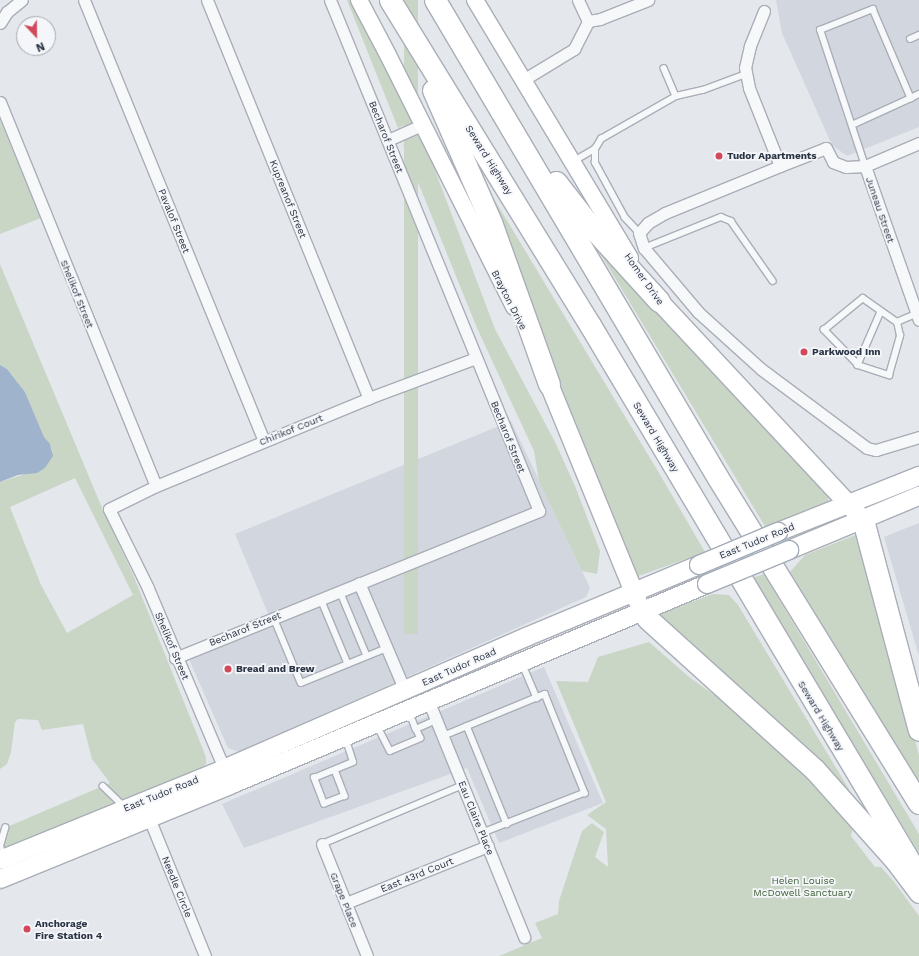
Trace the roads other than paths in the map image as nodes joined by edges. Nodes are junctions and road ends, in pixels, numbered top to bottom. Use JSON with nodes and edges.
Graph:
{"nodes":[{"id":1,"x":22,"y":0,"type":"edge"},
{"id":2,"x":84,"y":0,"type":"edge"},
{"id":3,"x":207,"y":0,"type":"edge"},
{"id":4,"x":330,"y":0,"type":"edge"},
{"id":5,"x":359,"y":0,"type":"edge"},
{"id":6,"x":390,"y":0,"type":"edge"},
{"id":7,"x":435,"y":0,"type":"edge"},
{"id":8,"x":475,"y":0,"type":"edge"},
{"id":9,"x":578,"y":0,"type":"edge"},
{"id":10,"x":648,"y":0,"type":"edge"},
{"id":11,"x":764,"y":11,"type":"dead end"},
{"id":12,"x":588,"y":21,"type":"junction"},
{"id":13,"x":402,"y":22,"type":"junction"},
{"id":14,"x":0,"y":23,"type":"edge"},
{"id":15,"x":919,"y":35,"type":"edge"},
{"id":16,"x":910,"y":39,"type":"dead end"},
{"id":17,"x":664,"y":68,"type":"dead end"},
{"id":18,"x":746,"y":74,"type":"junction"},
{"id":19,"x":523,"y":80,"type":"junction"},
{"id":20,"x":919,"y":94,"type":"edge"},
{"id":21,"x":676,"y":96,"type":"junction"},
{"id":22,"x":911,"y":98,"type":"junction"},
{"id":23,"x":0,"y":102,"type":"edge"},
{"id":24,"x":500,"y":110,"type":"junction"},
{"id":25,"x":422,"y":125,"type":"junction"},
{"id":26,"x":852,"y":125,"type":"junction"},
{"id":27,"x":388,"y":140,"type":"junction"},
{"id":28,"x":919,"y":142,"type":"edge"},
{"id":29,"x":595,"y":149,"type":"junction"},
{"id":30,"x":573,"y":162,"type":"junction"},
{"id":31,"x":780,"y":166,"type":"junction"},
{"id":32,"x":865,"y":166,"type":"junction"},
{"id":33,"x":639,"y":233,"type":"junction"},
{"id":34,"x":644,"y":248,"type":"junction"},
{"id":35,"x":773,"y":281,"type":"dead end"},
{"id":36,"x":659,"y":301,"type":"junction"},
{"id":37,"x":881,"y":312,"type":"junction"},
{"id":38,"x":918,"y":316,"type":"edge"},
{"id":39,"x":897,"y":322,"type":"junction"},
{"id":40,"x":476,"y":358,"type":"junction"},
{"id":41,"x":858,"y":365,"type":"junction"},
{"id":42,"x":548,"y":384,"type":"junction"},
{"id":43,"x":369,"y":398,"type":"junction"},
{"id":44,"x":919,"y":437,"type":"edge"},
{"id":45,"x":264,"y":441,"type":"junction"},
{"id":46,"x":919,"y":476,"type":"edge"},
{"id":47,"x":156,"y":486,"type":"junction"},
{"id":48,"x":919,"y":496,"type":"edge"},
{"id":49,"x":847,"y":504,"type":"junction"},
{"id":50,"x":109,"y":509,"type":"joint"},
{"id":51,"x":862,"y":520,"type":"junction"},
{"id":52,"x":359,"y":583,"type":"junction"},
{"id":53,"x":340,"y":591,"type":"junction"},
{"id":54,"x":320,"y":599,"type":"junction"},
{"id":55,"x":638,"y":600,"type":"junction"},
{"id":56,"x":274,"y":618,"type":"junction"},
{"id":57,"x":386,"y":648,"type":"junction"},
{"id":58,"x":367,"y":656,"type":"junction"},
{"id":59,"x":176,"y":658,"type":"junction"},
{"id":60,"x":522,"y":660,"type":"junction"},
{"id":61,"x":348,"y":664,"type":"junction"},
{"id":62,"x":405,"y":690,"type":"junction"},
{"id":63,"x":537,"y":698,"type":"junction"},
{"id":64,"x":428,"y":700,"type":"junction"},
{"id":65,"x":436,"y":720,"type":"junction"},
{"id":66,"x":378,"y":726,"type":"junction"},
{"id":67,"x":467,"y":726,"type":"junction"},
{"id":68,"x":416,"y":729,"type":"junction"},
{"id":69,"x":919,"y":730,"type":"edge"},
{"id":70,"x":344,"y":736,"type":"junction"},
{"id":71,"x":443,"y":736,"type":"junction"},
{"id":72,"x":335,"y":770,"type":"junction"},
{"id":73,"x":227,"y":777,"type":"junction"},
{"id":74,"x":463,"y":785,"type":"junction"},
{"id":75,"x":103,"y":786,"type":"dead end"},
{"id":76,"x":919,"y":803,"type":"edge"},
{"id":77,"x":126,"y":808,"type":"junction"},
{"id":78,"x":149,"y":818,"type":"junction"},
{"id":79,"x":507,"y":824,"type":"junction"},
{"id":80,"x":5,"y":828,"type":"dead end"},
{"id":81,"x":483,"y":833,"type":"junction"},
{"id":82,"x":322,"y":844,"type":"joint"},
{"id":83,"x":488,"y":846,"type":"junction"},
{"id":84,"x":1,"y":853,"type":"edge"},
{"id":85,"x":919,"y":877,"type":"edge"},
{"id":86,"x":0,"y":878,"type":"edge"},
{"id":87,"x":919,"y":892,"type":"edge"},
{"id":88,"x":346,"y":904,"type":"junction"},
{"id":89,"x":524,"y":937,"type":"dead end"},
{"id":90,"x":205,"y":956,"type":"edge"},
{"id":91,"x":367,"y":956,"type":"edge"}],
"edges":[{"from":1,"to":14,"type":"street"},
{"from":2,"to":45,"type":"street","name":"Pavalof Street"},
{"from":3,"to":43,"type":"street","name":"Kupreanof Street"},
{"from":4,"to":27,"type":"street","name":"Becharof Street"},
{"from":5,"to":25,"type":"main road","name":"Brayton Drive"},
{"from":6,"to":13,"type":"highway","name":"Seward Highway"},
{"from":7,"to":24,"type":"highway"},
{"from":8,"to":19,"type":"main road","name":"Homer Drive"},
{"from":9,"to":12,"type":"street"},
{"from":10,"to":12,"type":"street"},
{"from":11,"to":18,"type":"street"},
{"from":12,"to":19,"type":"street"},
{"from":13,"to":42,"type":"highway"},
{"from":13,"to":85,"type":"highway","name":"Seward Highway"},
{"from":15,"to":16,"type":"lane"},
{"from":17,"to":21,"type":"lane"},
{"from":18,"to":21,"type":"lane"},
{"from":18,"to":31,"type":"street"},
{"from":19,"to":30,"type":"main road","name":"Homer Drive"},
{"from":20,"to":22,"type":"lane"},
{"from":21,"to":29,"type":"lane"},
{"from":22,"to":26,"type":"lane"},
{"from":22,"to":26,"type":"lane"},
{"from":23,"to":47,"type":"street","name":"Shelikof Street"},
{"from":24,"to":36,"type":"highway"},
{"from":24,"to":76,"type":"highway"},
{"from":25,"to":27,"type":"street"},
{"from":25,"to":42,"type":"main road","name":"Brayton Drive"},
{"from":26,"to":32,"type":"lane"},
{"from":27,"to":40,"type":"street","name":"Becharof Street"},
{"from":28,"to":32,"type":"street"},
{"from":29,"to":30,"type":"lane"},
{"from":29,"to":33,"type":"lane"},
{"from":30,"to":36,"type":"main road","name":"Homer Drive"},
{"from":31,"to":32,"type":"street","name":"Juneau Street"},
{"from":31,"to":33,"type":"street"},
{"from":32,"to":38,"type":"street","name":"Juneau Street"},
{"from":33,"to":34,"type":"street","name":"Homer Drive"},
{"from":34,"to":35,"type":"lane"},
{"from":34,"to":44,"type":"street","name":"Homer Drive"},
{"from":36,"to":49,"type":"main road","name":"Homer Drive"},
{"from":37,"to":39,"type":"lane"},
{"from":37,"to":41,"type":"lane"},
{"from":37,"to":41,"type":"lane"},
{"from":38,"to":39,"type":"lane"},
{"from":39,"to":41,"type":"lane"},
{"from":40,"to":43,"type":"street","name":"Chirikof Court"},
{"from":40,"to":52,"type":"street","name":"Becharof Street"},
{"from":42,"to":55,"type":"main road","name":"Brayton Drive"},
{"from":43,"to":45,"type":"street","name":"Chirikof Court"},
{"from":45,"to":47,"type":"street","name":"Chirikof Court"},
{"from":46,"to":49,"type":"main road","name":"East Tudor Road"},
{"from":47,"to":50,"type":"street","name":"Chirikof Court"},
{"from":48,"to":51,"type":"main road","name":"East Tudor Road"},
{"from":49,"to":51,"type":"main road","name":"Homer Drive"},
{"from":49,"to":55,"type":"main road","name":"East Tudor Road","bridge":true},
{"from":50,"to":59,"type":"street","name":"Shelikof Street"},
{"from":51,"to":55,"type":"main road","name":"East Tudor Road","bridge":true},
{"from":51,"to":69,"type":"highway"},
{"from":52,"to":53,"type":"street","name":"Becharof Street"},
{"from":52,"to":57,"type":"street"},
{"from":53,"to":54,"type":"street","name":"Becharof Street"},
{"from":53,"to":58,"type":"lane"},
{"from":54,"to":56,"type":"street","name":"Becharof Street"},
{"from":54,"to":61,"type":"lane"},
{"from":55,"to":60,"type":"main road","name":"East Tudor Road"},
{"from":55,"to":62,"type":"main road","name":"East Tudor Road"},
{"from":55,"to":87,"type":"highway"},
{"from":56,"to":59,"type":"street","name":"Becharof Street"},
{"from":56,"to":61,"type":"lane"},
{"from":57,"to":58,"type":"lane"},
{"from":57,"to":62,"type":"street"},
{"from":58,"to":61,"type":"lane"},
{"from":59,"to":73,"type":"street","name":"Shelikof Street"},
{"from":60,"to":63,"type":"lane"},
{"from":60,"to":64,"type":"main road","name":"East Tudor Road"},
{"from":62,"to":73,"type":"main road","name":"East Tudor Road"},
{"from":63,"to":67,"type":"lane"},
{"from":63,"to":79,"type":"lane"},
{"from":64,"to":65,"type":"street","name":"Eau Claire Place"},
{"from":64,"to":66,"type":"main road","name":"East Tudor Road"},
{"from":65,"to":68,"type":"lane"},
{"from":65,"to":71,"type":"street","name":"Eau Claire Place"},
{"from":66,"to":68,"type":"lane"},
{"from":66,"to":68,"type":"lane"},
{"from":66,"to":70,"type":"main road","name":"East Tudor Road"},
{"from":67,"to":71,"type":"lane"},
{"from":67,"to":79,"type":"lane"},
{"from":70,"to":72,"type":"lane"},
{"from":70,"to":73,"type":"main road","name":"East Tudor Road"},
{"from":71,"to":74,"type":"street","name":"Eau Claire Place"},
{"from":72,"to":72,"type":"lane"},
{"from":73,"to":77,"type":"main road","name":"East Tudor Road"},
{"from":73,"to":78,"type":"main road","name":"East Tudor Road"},
{"from":74,"to":81,"type":"street","name":"Eau Claire Place"},
{"from":74,"to":82,"type":"lane"},
{"from":75,"to":77,"type":"lane"},
{"from":77,"to":84,"type":"main road","name":"East Tudor Road"},
{"from":78,"to":86,"type":"main road","name":"East Tudor Road"},
{"from":78,"to":90,"type":"street","name":"Needle Circle"},
{"from":79,"to":81,"type":"lane"},
{"from":80,"to":84,"type":"lane"},
{"from":81,"to":83,"type":"street","name":"Eau Claire Place"},
{"from":82,"to":88,"type":"street","name":"Grape Place"},
{"from":83,"to":88,"type":"street","name":"East 43rd Court"},
{"from":83,"to":89,"type":"street","name":"Eau Claire Place"},
{"from":88,"to":91,"type":"street","name":"Grape Place"}]}
